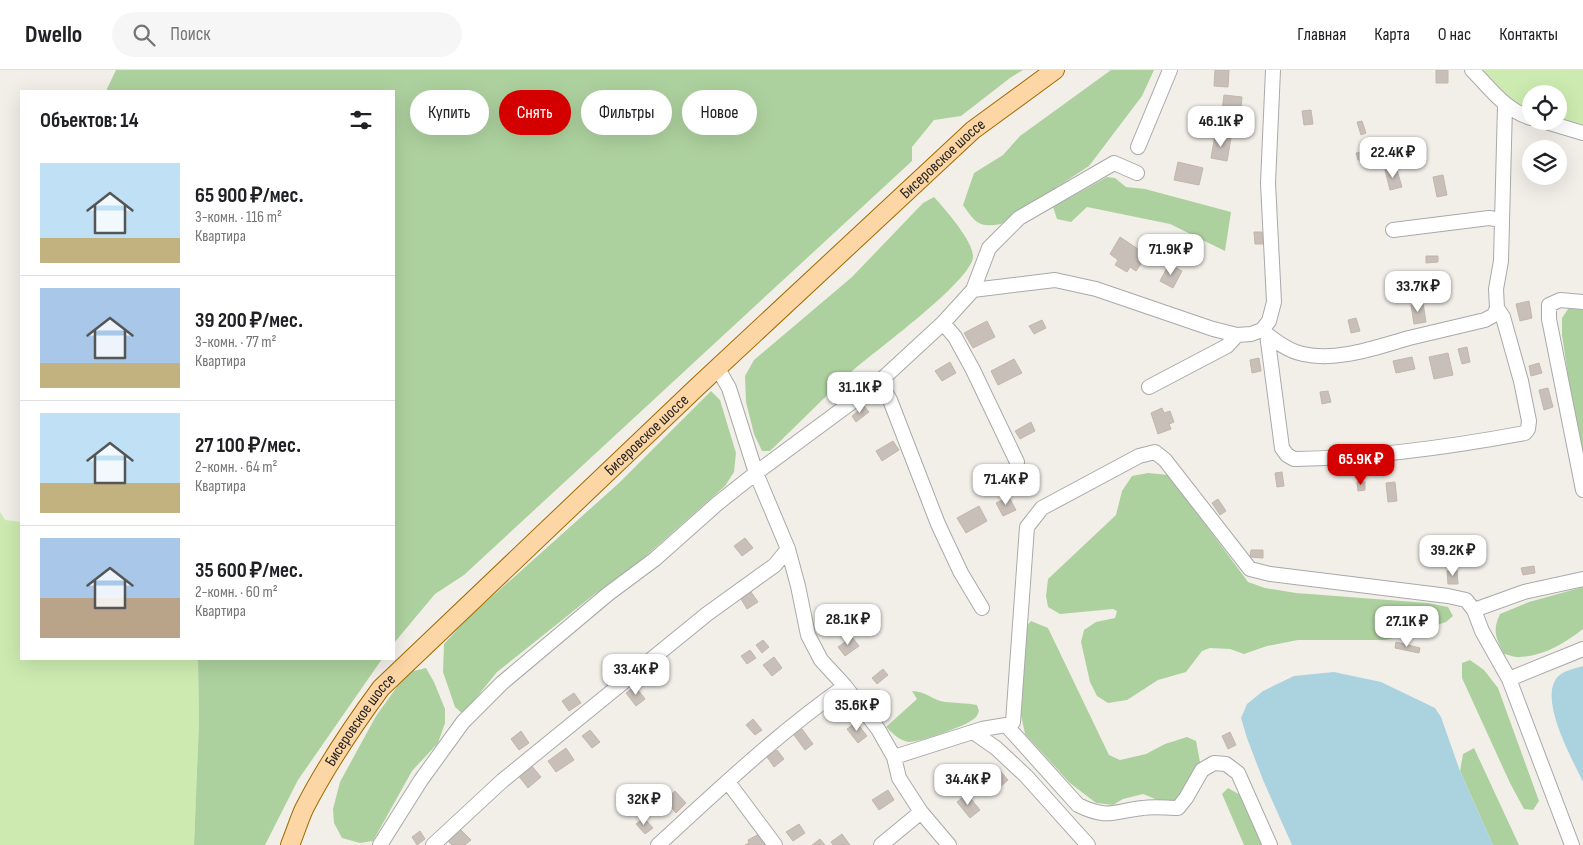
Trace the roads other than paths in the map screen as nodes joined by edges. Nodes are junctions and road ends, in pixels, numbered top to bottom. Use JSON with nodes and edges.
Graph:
{"nodes":[{"id":1,"x":1055,"y":70,"type":"edge"},
{"id":2,"x":1170,"y":70,"type":"edge"},
{"id":3,"x":1273,"y":70,"type":"edge"},
{"id":4,"x":1472,"y":70,"type":"edge"},
{"id":5,"x":1505,"y":105,"type":"junction"},
{"id":6,"x":1522,"y":115,"type":"edge"},
{"id":7,"x":1567,"y":128,"type":"edge"},
{"id":8,"x":1583,"y":133,"type":"edge"},
{"id":9,"x":1138,"y":148,"type":"dead end"},
{"id":10,"x":1137,"y":172,"type":"dead end"},
{"id":11,"x":1502,"y":220,"type":"junction"},
{"id":12,"x":1393,"y":230,"type":"dead end"},
{"id":13,"x":973,"y":290,"type":"junction"},
{"id":14,"x":1583,"y":302,"type":"edge"},
{"id":15,"x":1497,"y":308,"type":"junction"},
{"id":16,"x":943,"y":322,"type":"junction"},
{"id":17,"x":1265,"y":332,"type":"junction"},
{"id":18,"x":1238,"y":335,"type":"junction"},
{"id":19,"x":717,"y":367,"type":"junction"},
{"id":20,"x":879,"y":382,"type":"junction"},
{"id":21,"x":1149,"y":387,"type":"dead end"},
{"id":22,"x":1017,"y":462,"type":"dead end"},
{"id":23,"x":756,"y":473,"type":"junction"},
{"id":24,"x":1583,"y":490,"type":"edge"},
{"id":25,"x":788,"y":549,"type":"junction"},
{"id":26,"x":1583,"y":579,"type":"edge"},
{"id":27,"x":982,"y":608,"type":"dead end"},
{"id":28,"x":1474,"y":610,"type":"junction"},
{"id":29,"x":1583,"y":649,"type":"edge"},
{"id":30,"x":1509,"y":679,"type":"junction"},
{"id":31,"x":845,"y":686,"type":"junction"},
{"id":32,"x":1006,"y":725,"type":"junction"},
{"id":33,"x":973,"y":732,"type":"junction"},
{"id":34,"x":894,"y":758,"type":"junction"},
{"id":35,"x":728,"y":782,"type":"junction"},
{"id":36,"x":920,"y":812,"type":"junction"},
{"id":37,"x":290,"y":845,"type":"edge"},
{"id":38,"x":380,"y":845,"type":"edge"},
{"id":39,"x":433,"y":845,"type":"edge"},
{"id":40,"x":658,"y":845,"type":"edge"},
{"id":41,"x":775,"y":845,"type":"edge"},
{"id":42,"x":881,"y":845,"type":"edge"},
{"id":43,"x":949,"y":845,"type":"edge"},
{"id":44,"x":1088,"y":845,"type":"edge"},
{"id":45,"x":1270,"y":845,"type":"edge"},
{"id":46,"x":1572,"y":845,"type":"edge"}],
"edges":[{"from":1,"to":19,"type":"main road","name":"Бисеровское шоссе"},
{"from":2,"to":9,"type":"street"},
{"from":3,"to":17,"type":"street"},
{"from":4,"to":5,"type":"street"},
{"from":5,"to":6,"type":"street"},
{"from":5,"to":11,"type":"street"},
{"from":7,"to":8,"type":"street"},
{"from":10,"to":13,"type":"street"},
{"from":11,"to":12,"type":"street"},
{"from":11,"to":15,"type":"street"},
{"from":13,"to":16,"type":"street"},
{"from":13,"to":18,"type":"street"},
{"from":14,"to":24,"type":"street"},
{"from":15,"to":17,"type":"street"},
{"from":15,"to":17,"type":"street"},
{"from":16,"to":20,"type":"street"},
{"from":16,"to":22,"type":"street"},
{"from":17,"to":18,"type":"street"},
{"from":18,"to":21,"type":"street"},
{"from":19,"to":23,"type":"street"},
{"from":19,"to":37,"type":"main road","name":"Бисеровское шоссе"},
{"from":20,"to":23,"type":"street"},
{"from":20,"to":27,"type":"street"},
{"from":23,"to":25,"type":"street"},
{"from":23,"to":38,"type":"street"},
{"from":25,"to":31,"type":"street"},
{"from":25,"to":39,"type":"street"},
{"from":26,"to":28,"type":"street"},
{"from":28,"to":30,"type":"street"},
{"from":28,"to":32,"type":"street"},
{"from":29,"to":30,"type":"street"},
{"from":30,"to":46,"type":"street"},
{"from":31,"to":34,"type":"street"},
{"from":31,"to":35,"type":"street"},
{"from":32,"to":33,"type":"street"},
{"from":32,"to":45,"type":"street"},
{"from":33,"to":34,"type":"street"},
{"from":33,"to":44,"type":"street"},
{"from":34,"to":36,"type":"street"},
{"from":35,"to":40,"type":"street"},
{"from":35,"to":41,"type":"street"},
{"from":36,"to":42,"type":"street"},
{"from":36,"to":43,"type":"street"}]}
